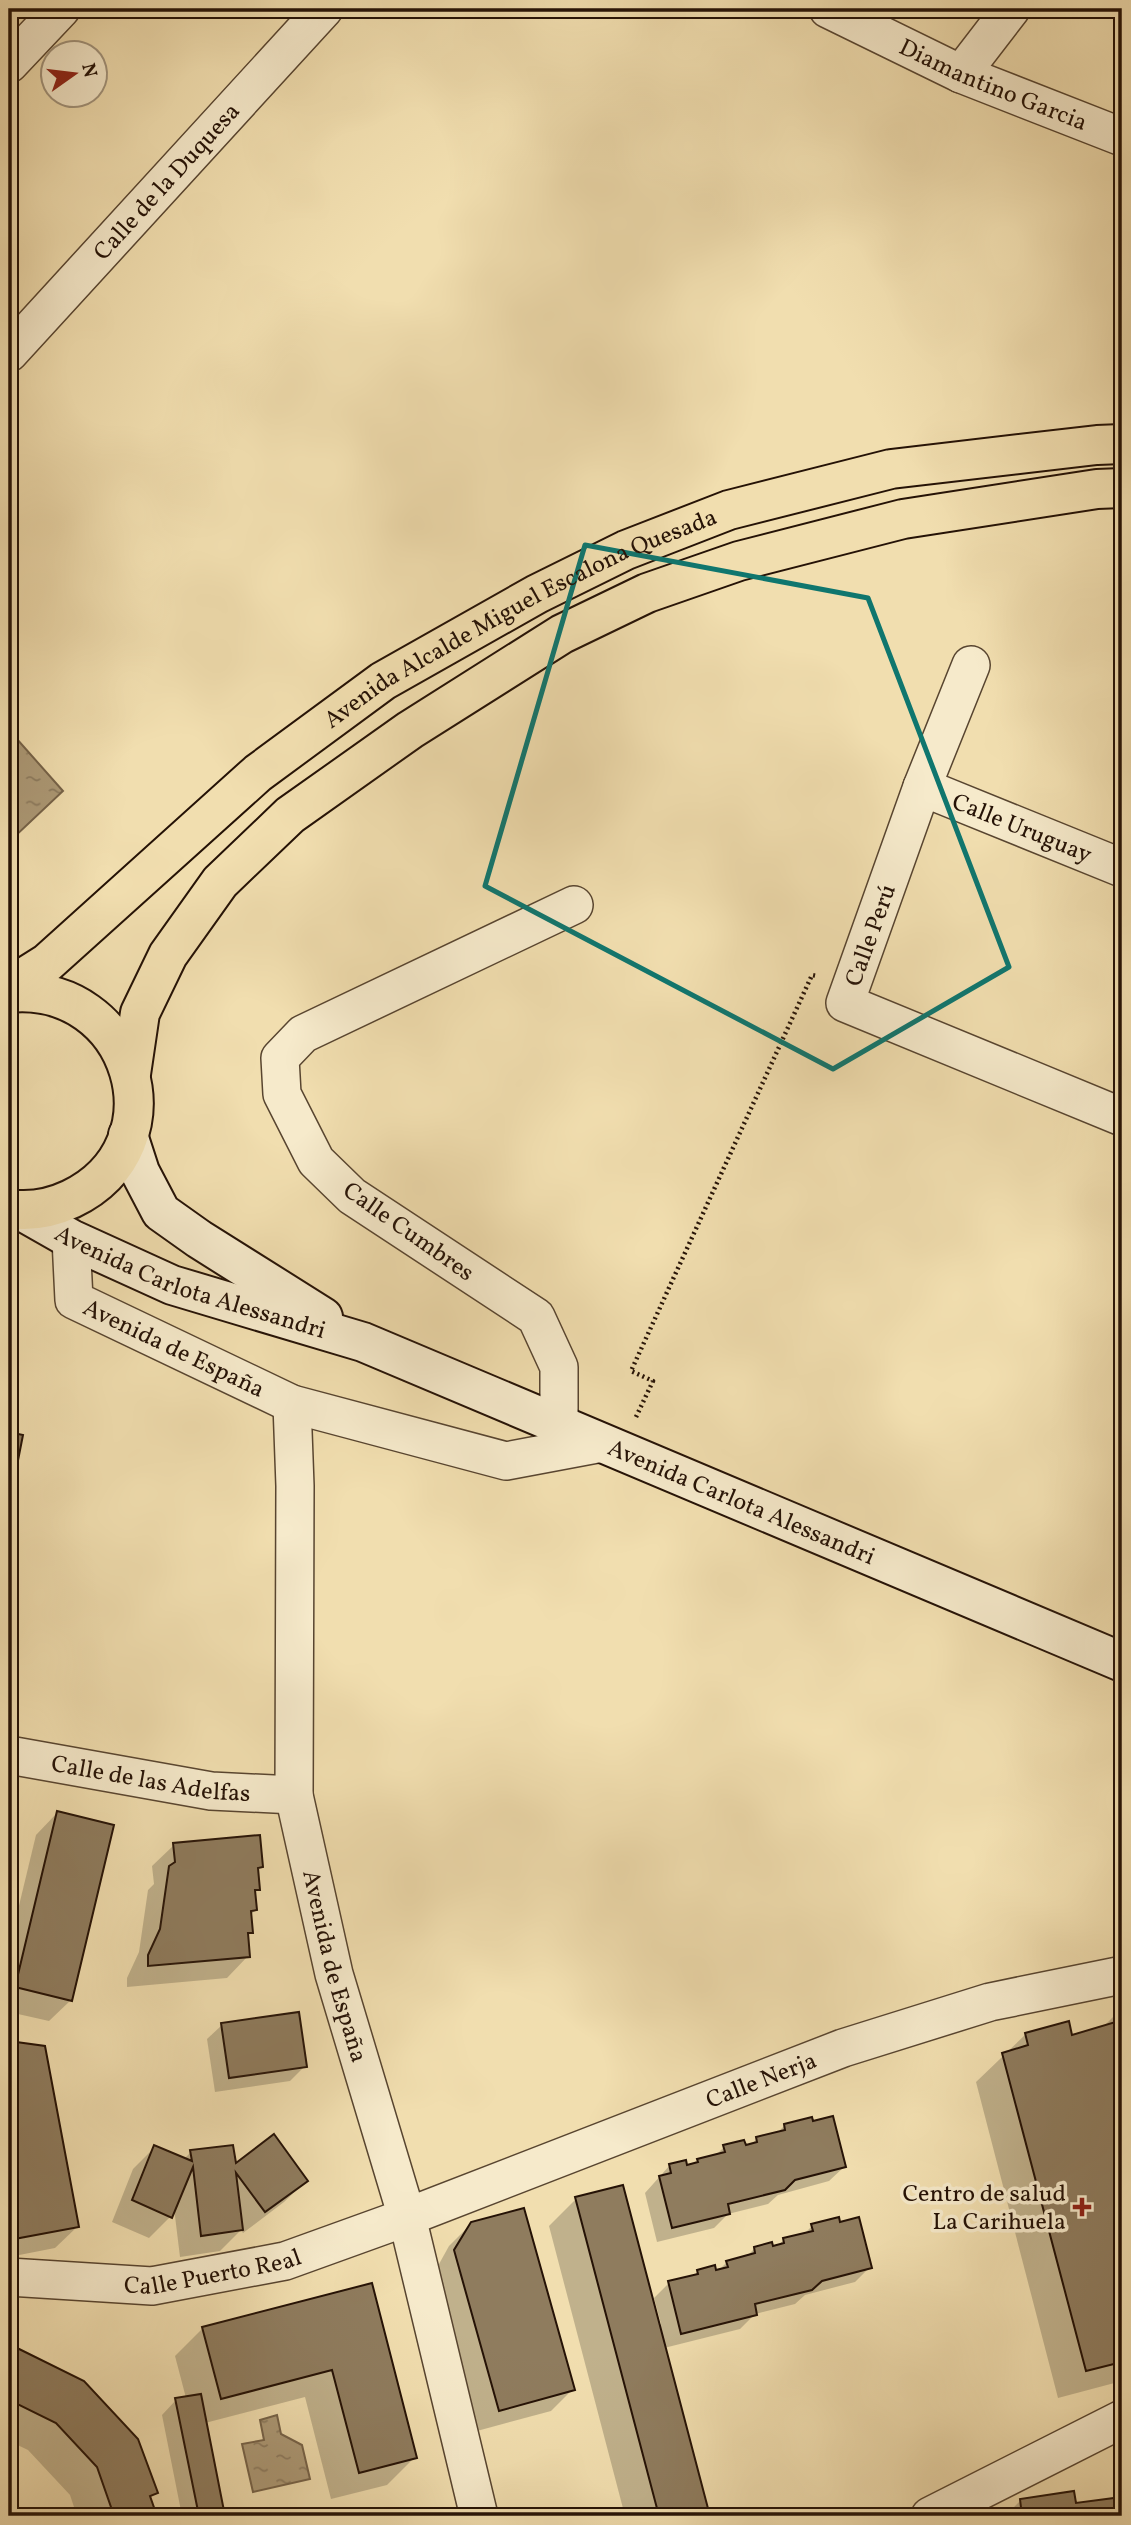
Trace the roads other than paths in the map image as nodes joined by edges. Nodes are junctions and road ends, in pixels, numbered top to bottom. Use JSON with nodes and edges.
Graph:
{"nodes":[{"id":1,"x":61,"y":9,"type":"edge"},
{"id":2,"x":324,"y":9,"type":"edge"},
{"id":3,"x":828,"y":9,"type":"edge"},
{"id":4,"x":1011,"y":9,"type":"edge"},
{"id":5,"x":9,"y":64,"type":"edge"},
{"id":6,"x":961,"y":74,"type":"junction"},
{"id":7,"x":1122,"y":137,"type":"edge"},
{"id":8,"x":9,"y":354,"type":"edge"},
{"id":9,"x":1122,"y":444,"type":"edge"},
{"id":10,"x":1122,"y":488,"type":"edge"},
{"id":11,"x":971,"y":665,"type":"dead end"},
{"id":12,"x":922,"y":787,"type":"junction"},
{"id":13,"x":1122,"y":868,"type":"edge"},
{"id":14,"x":574,"y":905,"type":"dead end"},
{"id":15,"x":9,"y":987,"type":"edge"},
{"id":16,"x":9,"y":993,"type":"edge"},
{"id":17,"x":131,"y":1074,"type":"junction"},
{"id":18,"x":1122,"y":1117,"type":"edge"},
{"id":19,"x":128,"y":1135,"type":"junction"},
{"id":20,"x":14,"y":1210,"type":"edge"},
{"id":21,"x":71,"y":1239,"type":"junction"},
{"id":22,"x":363,"y":1342,"type":"junction"},
{"id":23,"x":292,"y":1404,"type":"junction"},
{"id":24,"x":559,"y":1426,"type":"junction"},
{"id":25,"x":611,"y":1447,"type":"junction"},
{"id":26,"x":1122,"y":1662,"type":"edge"},
{"id":27,"x":9,"y":1755,"type":"edge"},
{"id":28,"x":294,"y":1795,"type":"junction"},
{"id":29,"x":1122,"y":1975,"type":"edge"},
{"id":30,"x":407,"y":2217,"type":"junction"},
{"id":31,"x":9,"y":2277,"type":"edge"},
{"id":32,"x":1122,"y":2419,"type":"edge"},
{"id":33,"x":479,"y":2516,"type":"edge"},
{"id":34,"x":930,"y":2516,"type":"edge"}],
"edges":[{"from":1,"to":5,"type":"street"},
{"from":2,"to":8,"type":"street","name":"Calle de la Duquesa"},
{"from":3,"to":6,"type":"street","name":"Diamantino Garcia"},
{"from":4,"to":6,"type":"street"},
{"from":6,"to":7,"type":"street","name":"Diamantino Garcia"},
{"from":9,"to":15,"type":"main road","name":"Avenida Alcalde Miguel Escalona Quesada"},
{"from":10,"to":17,"type":"main road","name":"Avenida Alcalde Miguel Escalona Quesada"},
{"from":11,"to":12,"type":"street","name":"Calle Perú"},
{"from":12,"to":13,"type":"street","name":"Calle Uruguay"},
{"from":12,"to":18,"type":"street","name":"Calle Perú"},
{"from":14,"to":24,"type":"street","name":"Calle Cumbres"},
{"from":16,"to":17,"type":"main road"},
{"from":17,"to":19,"type":"main road"},
{"from":19,"to":20,"type":"main road"},
{"from":19,"to":22,"type":"main road","name":"Avenida Carlota Alessandri"},
{"from":20,"to":21,"type":"main road","name":"Avenida Carlota Alessandri"},
{"from":21,"to":22,"type":"main road","name":"Avenida Carlota Alessandri"},
{"from":21,"to":23,"type":"street","name":"Avenida de España"},
{"from":22,"to":24,"type":"main road","name":"Avenida Carlota Alessandri"},
{"from":23,"to":25,"type":"street","name":"Avenida de España"},
{"from":23,"to":28,"type":"street","name":"Avenida de España"},
{"from":24,"to":25,"type":"main road","name":"Avenida Carlota Alessandri"},
{"from":25,"to":26,"type":"main road","name":"Avenida Carlota Alessandri"},
{"from":27,"to":28,"type":"street","name":"Calle de las Adelfas"},
{"from":28,"to":30,"type":"street","name":"Avenida de España"},
{"from":29,"to":30,"type":"street","name":"Calle Nerja"},
{"from":30,"to":31,"type":"street","name":"Calle Puerto Real"},
{"from":30,"to":33,"type":"street","name":"Avenida de España"},
{"from":32,"to":34,"type":"street"}]}
